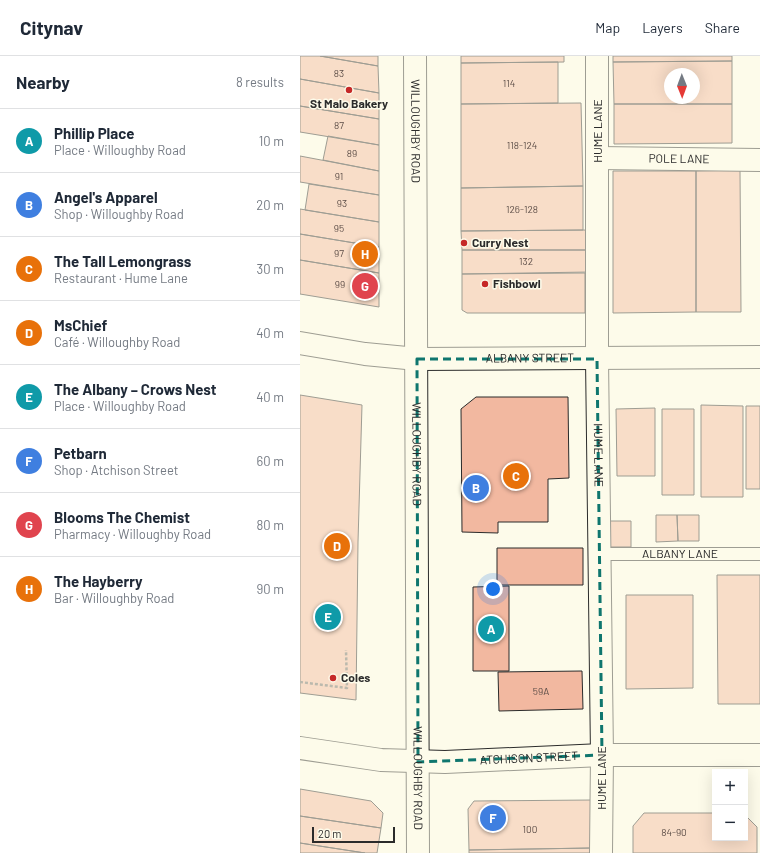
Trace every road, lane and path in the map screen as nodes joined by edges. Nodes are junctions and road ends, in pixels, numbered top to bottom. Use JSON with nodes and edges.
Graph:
{"nodes":[{"id":1,"x":415,"y":56,"type":"edge"},
{"id":2,"x":597,"y":56,"type":"edge"},
{"id":3,"x":598,"y":158,"type":"junction"},
{"id":4,"x":760,"y":160,"type":"edge"},
{"id":5,"x":300,"y":343,"type":"edge"},
{"id":6,"x":760,"y":357,"type":"edge"},
{"id":7,"x":417,"y":359,"type":"junction"},
{"id":8,"x":596,"y":359,"type":"junction"},
{"id":9,"x":600,"y":554,"type":"junction"},
{"id":10,"x":760,"y":554,"type":"edge"},
{"id":11,"x":346,"y":650,"type":"dead end"},
{"id":12,"x":300,"y":682,"type":"edge"},
{"id":13,"x":300,"y":748,"type":"edge"},
{"id":14,"x":760,"y":755,"type":"edge"},
{"id":15,"x":602,"y":756,"type":"junction"},
{"id":16,"x":418,"y":762,"type":"junction"},
{"id":17,"x":418,"y":853,"type":"edge"},
{"id":18,"x":601,"y":853,"type":"edge"}],
"edges":[{"from":1,"to":7,"type":"street","name":"WILLOUGHBY ROAD"},
{"from":2,"to":3,"type":"street","name":"HUME LANE"},
{"from":3,"to":4,"type":"street","name":"POLE LANE"},
{"from":3,"to":8,"type":"street","name":"HUME LANE"},
{"from":5,"to":7,"type":"street","name":"ALBANY STREET"},
{"from":6,"to":8,"type":"street","name":"ALBANY STREET"},
{"from":7,"to":8,"type":"street","name":"ALBANY STREET"},
{"from":7,"to":16,"type":"street","name":"WILLOUGHBY ROAD"},
{"from":8,"to":9,"type":"street","name":"HUME LANE"},
{"from":9,"to":10,"type":"lane","name":"ALBANY LANE"},
{"from":9,"to":15,"type":"street","name":"HUME LANE"},
{"from":11,"to":12,"type":"path"},
{"from":13,"to":16,"type":"street","name":"ATCHISON STREET"},
{"from":14,"to":15,"type":"street","name":"ATCHISON STREET"},
{"from":15,"to":16,"type":"street","name":"ATCHISON STREET"},
{"from":15,"to":18,"type":"street","name":"HUME LANE"},
{"from":16,"to":17,"type":"street","name":"WILLOUGHBY ROAD"}]}
